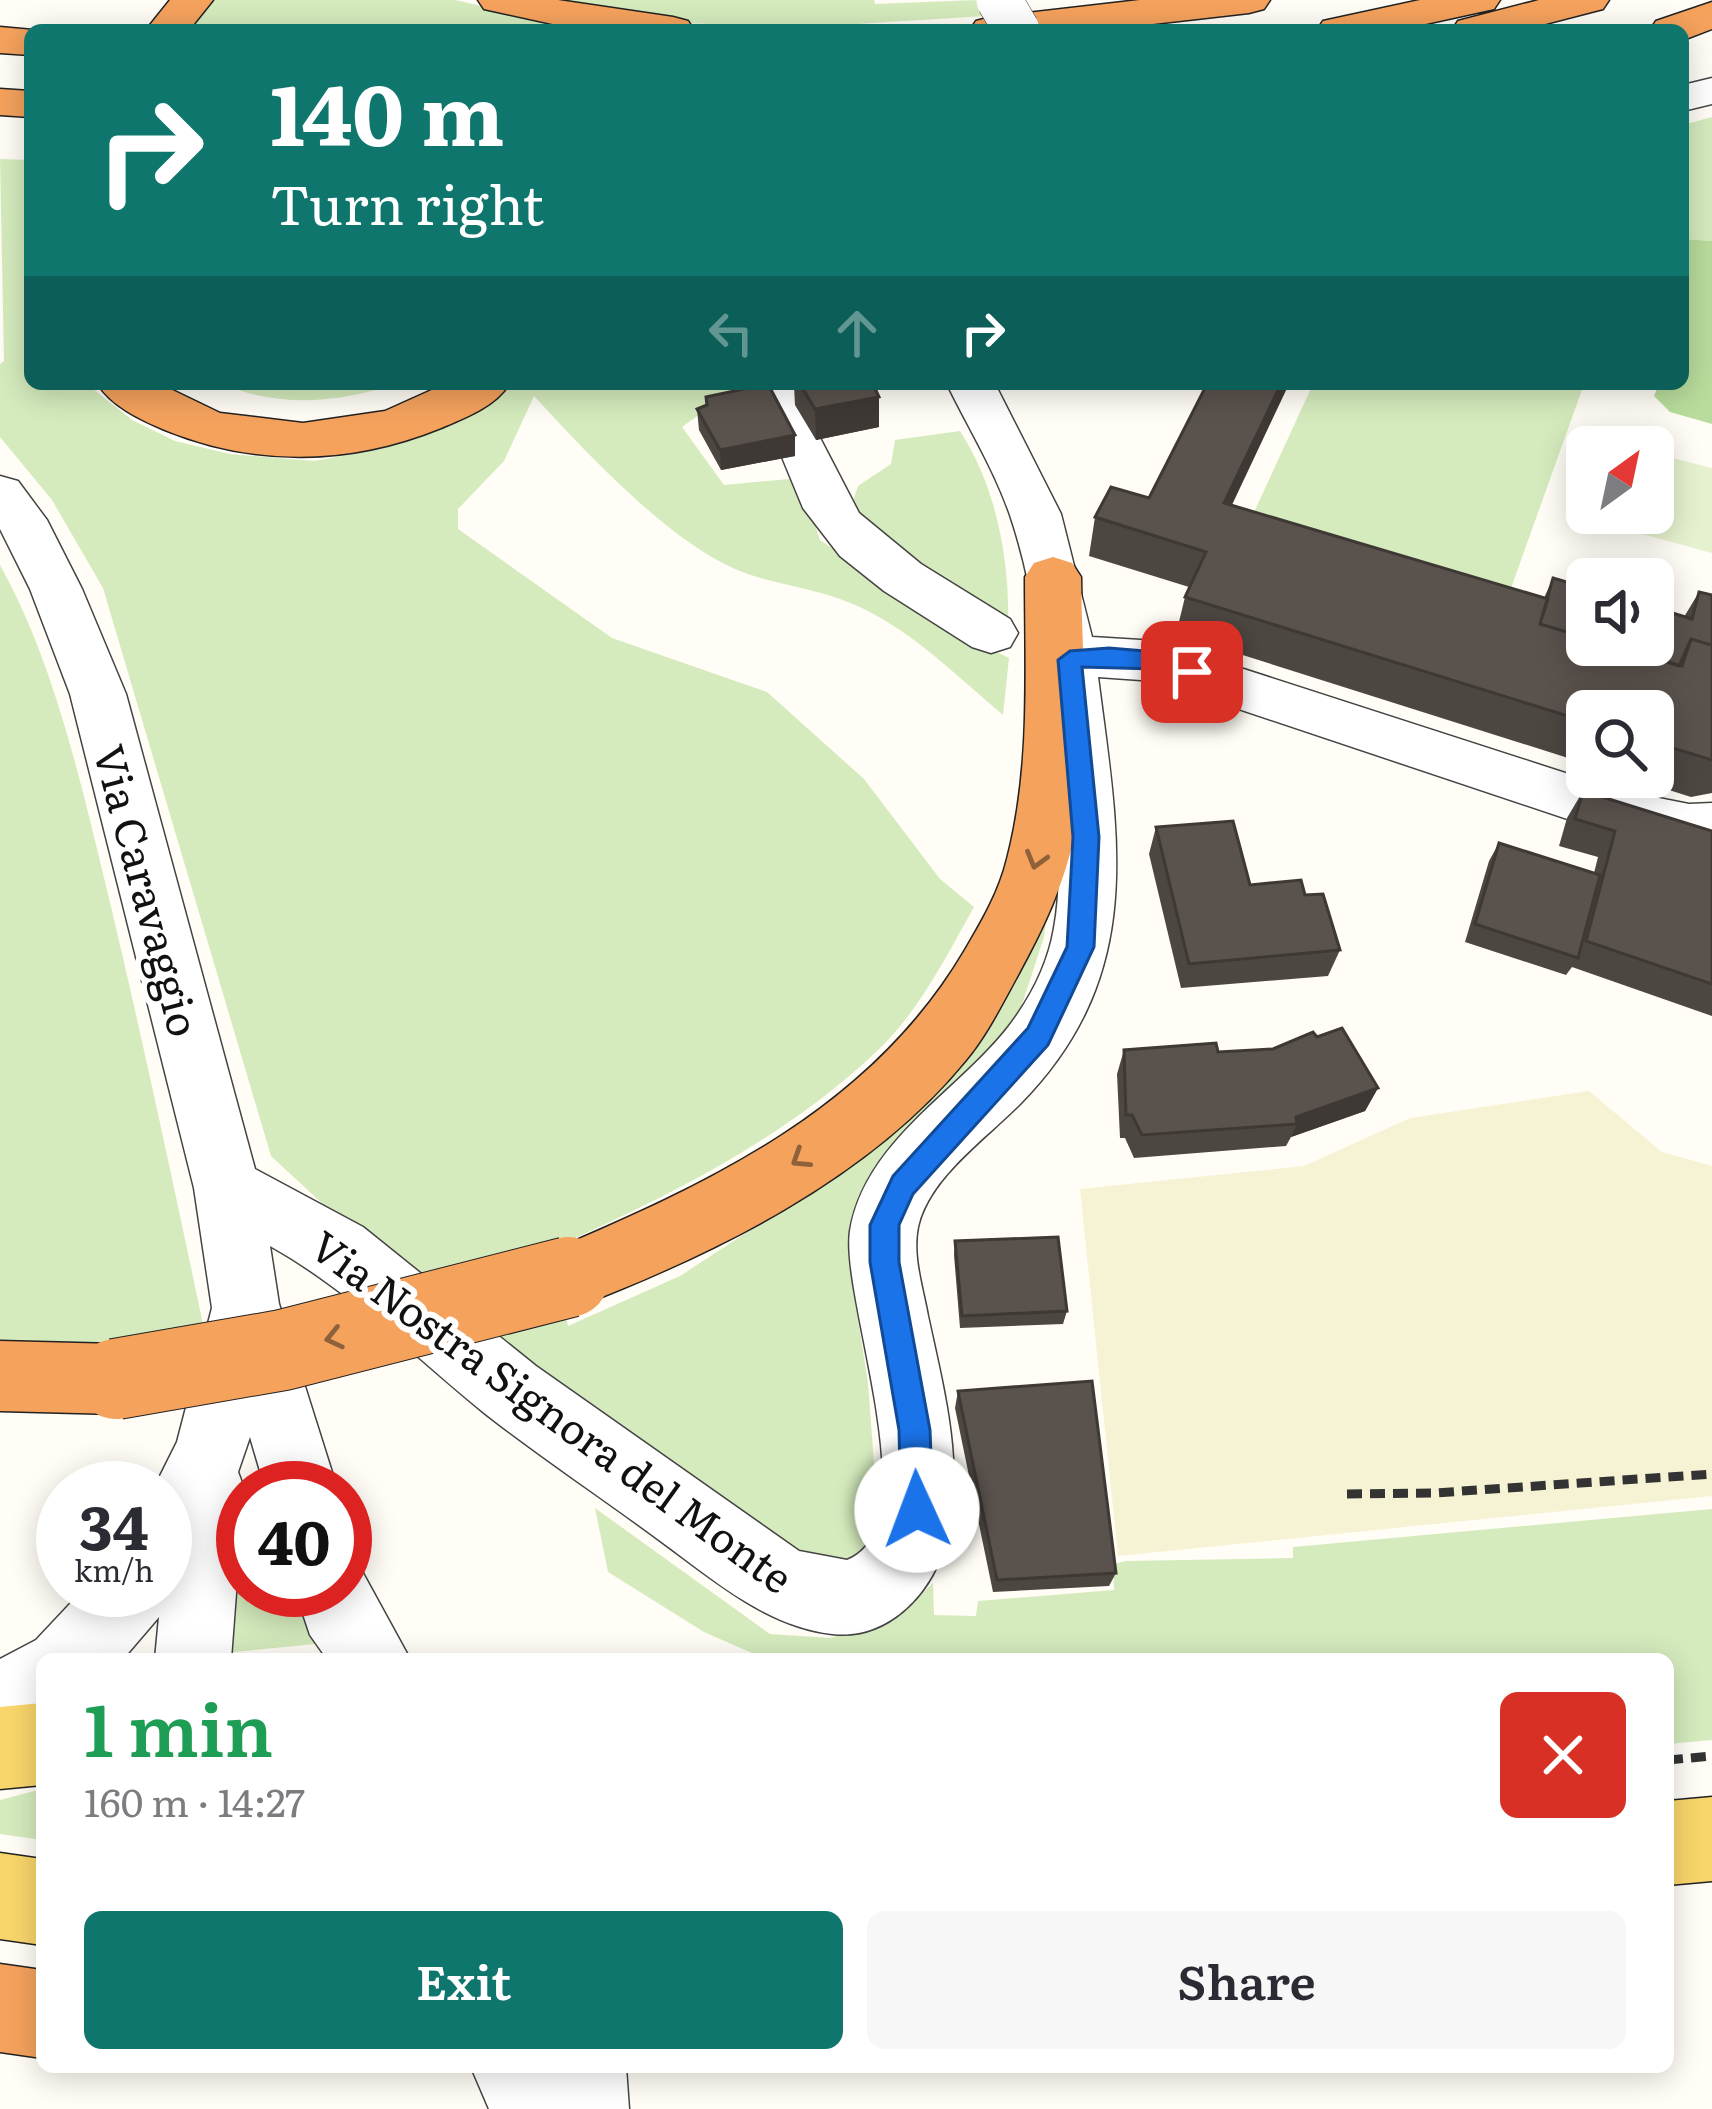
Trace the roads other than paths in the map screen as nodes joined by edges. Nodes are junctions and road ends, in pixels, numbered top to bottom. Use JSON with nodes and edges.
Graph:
{"nodes":[{"id":1,"x":155,"y":0,"type":"edge"},
{"id":2,"x":192,"y":0,"type":"edge"},
{"id":3,"x":500,"y":0,"type":"edge"},
{"id":4,"x":1249,"y":0,"type":"edge"},
{"id":5,"x":1479,"y":0,"type":"edge"},
{"id":6,"x":1588,"y":0,"type":"edge"},
{"id":7,"x":136,"y":24,"type":"edge"},
{"id":8,"x":172,"y":24,"type":"edge"},
{"id":9,"x":622,"y":24,"type":"edge"},
{"id":10,"x":1043,"y":24,"type":"edge"},
{"id":11,"x":1366,"y":24,"type":"edge"},
{"id":12,"x":1496,"y":24,"type":"edge"},
{"id":13,"x":133,"y":390,"type":"edge"},
{"id":14,"x":206,"y":390,"type":"edge"},
{"id":15,"x":411,"y":390,"type":"edge"},
{"id":16,"x":475,"y":390,"type":"edge"},
{"id":17,"x":770,"y":390,"type":"edge"},
{"id":18,"x":974,"y":390,"type":"edge"},
{"id":19,"x":0,"y":494,"type":"edge"},
{"id":20,"x":1053,"y":577,"type":"junction"},
{"id":21,"x":991,"y":633,"type":"dead end"},
{"id":22,"x":1070,"y":660,"type":"junction"},
{"id":23,"x":1712,"y":826,"type":"edge"},
{"id":24,"x":227,"y":1188,"type":"junction"},
{"id":25,"x":245,"y":1304,"type":"junction"},
{"id":26,"x":0,"y":1376,"type":"edge"},
{"id":27,"x":211,"y":1450,"type":"junction"},
{"id":28,"x":293,"y":1461,"type":"edge"},
{"id":29,"x":192,"y":1489,"type":"edge"},
{"id":30,"x":109,"y":1617,"type":"edge"},
{"id":31,"x":343,"y":1617,"type":"edge"},
{"id":32,"x":75,"y":1653,"type":"edge"},
{"id":33,"x":194,"y":1653,"type":"edge"},
{"id":34,"x":368,"y":1653,"type":"edge"},
{"id":35,"x":36,"y":1680,"type":"edge"},
{"id":36,"x":0,"y":1705,"type":"edge"},
{"id":37,"x":36,"y":1745,"type":"edge"},
{"id":38,"x":0,"y":1748,"type":"edge"},
{"id":39,"x":1712,"y":1839,"type":"edge"},
{"id":40,"x":1674,"y":1842,"type":"edge"},
{"id":41,"x":0,"y":1896,"type":"edge"},
{"id":42,"x":36,"y":1901,"type":"edge"},
{"id":43,"x":0,"y":2008,"type":"edge"},
{"id":44,"x":36,"y":2013,"type":"edge"},
{"id":45,"x":517,"y":2073,"type":"edge"},
{"id":46,"x":583,"y":2073,"type":"edge"},
{"id":47,"x":532,"y":2109,"type":"edge"},
{"id":48,"x":586,"y":2109,"type":"edge"}],
"edges":[{"from":1,"to":7,"type":"highway"},
{"from":2,"to":8,"type":"highway"},
{"from":3,"to":9,"type":"highway"},
{"from":4,"to":10,"type":"highway"},
{"from":5,"to":11,"type":"highway"},
{"from":6,"to":12,"type":"highway"},
{"from":13,"to":16,"type":"highway"},
{"from":14,"to":15,"type":"highway"},
{"from":17,"to":21,"type":"street"},
{"from":18,"to":20,"type":"street","name":"Via Nostra Signora del Monte"},
{"from":19,"to":24,"type":"street","name":"Via Caravaggio"},
{"from":20,"to":22,"type":"street","name":"Via Nostra Signora del Monte"},
{"from":20,"to":26,"type":"highway","one_way":true,"bridge":true},
{"from":22,"to":23,"type":"street"},
{"from":22,"to":24,"type":"street","name":"Via Nostra Signora del Monte"},
{"from":24,"to":25,"type":"street","name":"Via Caravaggio"},
{"from":25,"to":27,"type":"street","name":"Via Caravaggio"},
{"from":25,"to":28,"type":"street","name":"Via Caravaggio"},
{"from":27,"to":29,"type":"street","name":"Via Caravaggio"},
{"from":27,"to":33,"type":"street","name":"Via Caravaggio"},
{"from":30,"to":32,"type":"street"},
{"from":31,"to":34,"type":"street"},
{"from":35,"to":36,"type":"street"},
{"from":37,"to":38,"type":"main road"},
{"from":39,"to":40,"type":"main road"},
{"from":41,"to":42,"type":"main road"},
{"from":43,"to":44,"type":"highway"},
{"from":45,"to":47,"type":"street"},
{"from":46,"to":48,"type":"street"}]}
